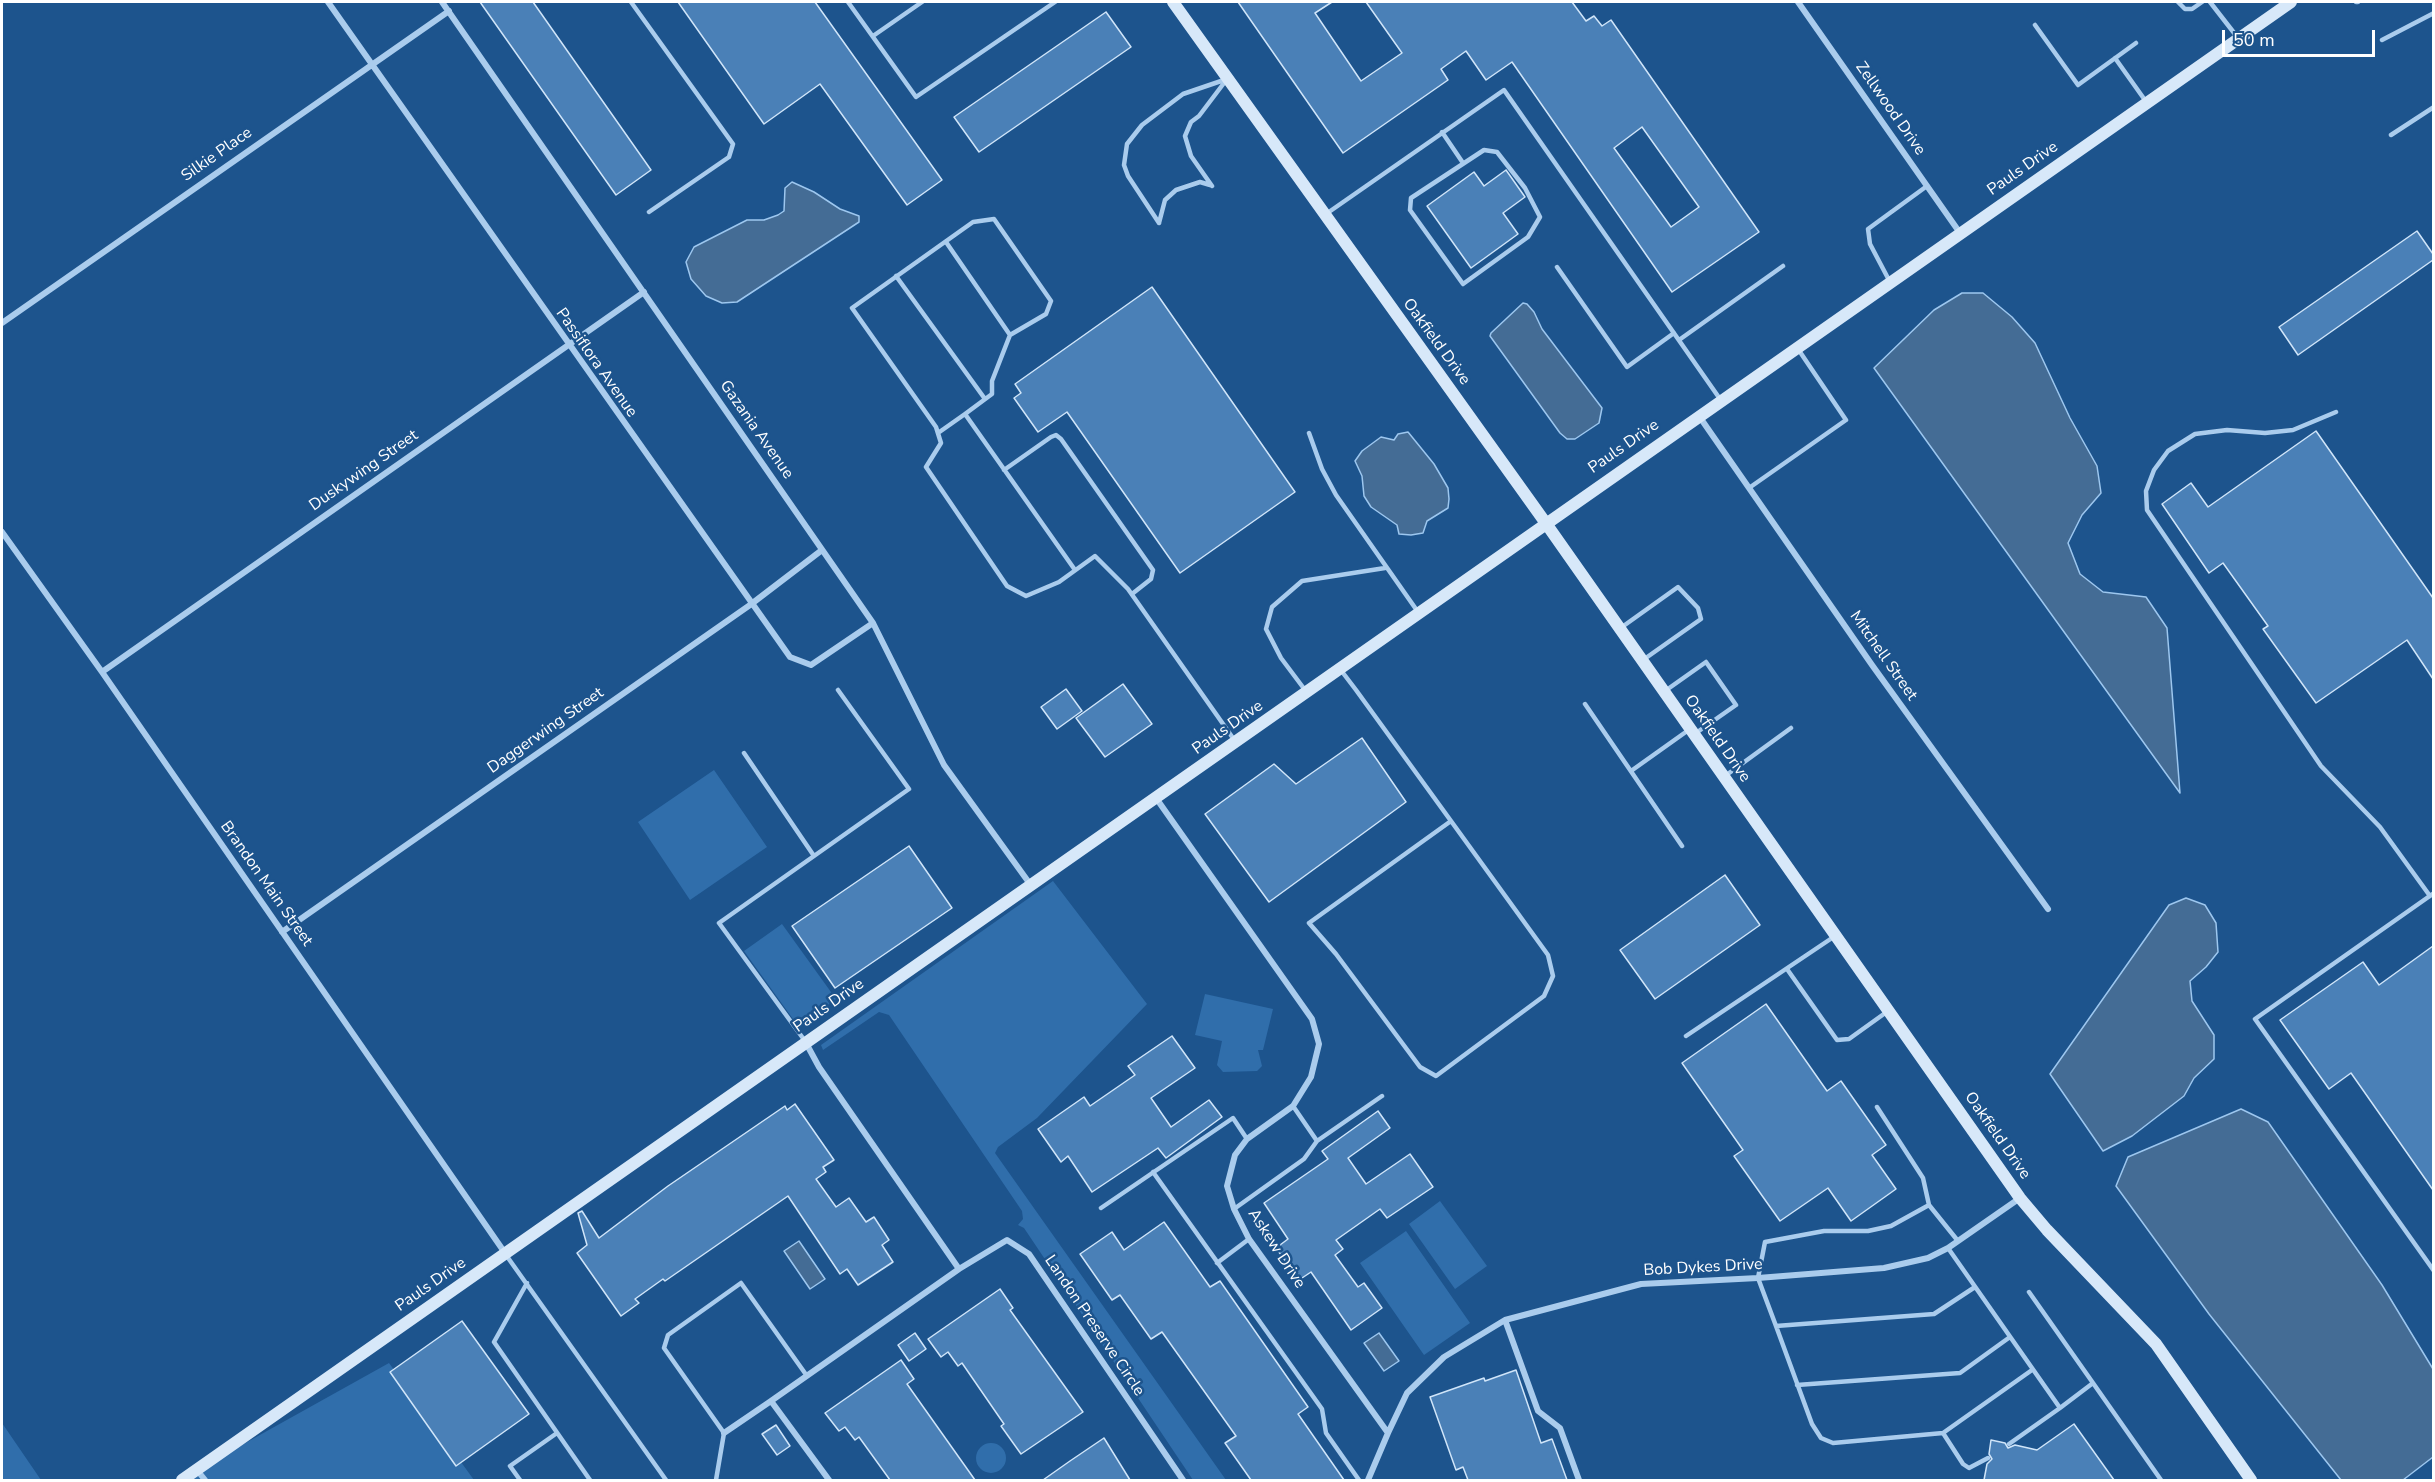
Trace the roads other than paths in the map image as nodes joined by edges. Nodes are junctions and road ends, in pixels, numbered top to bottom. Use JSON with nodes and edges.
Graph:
{"nodes":[{"id":1,"x":328,"y":2,"type":"edge"},
{"id":2,"x":442,"y":2,"type":"edge"},
{"id":3,"x":631,"y":2,"type":"edge"},
{"id":4,"x":848,"y":2,"type":"edge"},
{"id":5,"x":922,"y":2,"type":"edge"},
{"id":6,"x":1055,"y":2,"type":"edge"},
{"id":7,"x":1173,"y":2,"type":"edge"},
{"id":8,"x":1798,"y":2,"type":"edge"},
{"id":9,"x":2178,"y":2,"type":"edge"},
{"id":10,"x":2202,"y":2,"type":"edge"},
{"id":11,"x":2210,"y":2,"type":"edge"},
{"id":12,"x":2291,"y":2,"type":"edge"},
{"id":13,"x":449,"y":11,"type":"junction"},
{"id":14,"x":2433,"y":13,"type":"edge"},
{"id":15,"x":2036,"y":25,"type":"dead end"},
{"id":16,"x":873,"y":36,"type":"junction"},
{"id":17,"x":2238,"y":38,"type":"junction"},
{"id":18,"x":2382,"y":40,"type":"dead end"},
{"id":19,"x":2136,"y":43,"type":"dead end"},
{"id":20,"x":2115,"y":58,"type":"junction"},
{"id":21,"x":371,"y":63,"type":"junction"},
{"id":22,"x":1227,"y":79,"type":"junction"},
{"id":23,"x":2146,"y":102,"type":"junction"},
{"id":24,"x":2433,"y":107,"type":"edge"},
{"id":25,"x":1442,"y":132,"type":"junction"},
{"id":26,"x":2391,"y":135,"type":"dead end"},
{"id":27,"x":1463,"y":163,"type":"junction"},
{"id":28,"x":1927,"y":186,"type":"junction"},
{"id":29,"x":649,"y":212,"type":"dead end"},
{"id":30,"x":1325,"y":215,"type":"junction"},
{"id":31,"x":1960,"y":233,"type":"junction"},
{"id":32,"x":946,"y":242,"type":"junction"},
{"id":33,"x":1783,"y":266,"type":"dead end"},
{"id":34,"x":1557,"y":267,"type":"dead end"},
{"id":35,"x":896,"y":276,"type":"junction"},
{"id":36,"x":1890,"y":282,"type":"junction"},
{"id":37,"x":644,"y":292,"type":"junction"},
{"id":38,"x":2,"y":323,"type":"edge"},
{"id":39,"x":1674,"y":333,"type":"junction"},
{"id":40,"x":1010,"y":335,"type":"junction"},
{"id":41,"x":1679,"y":340,"type":"junction"},
{"id":42,"x":567,"y":345,"type":"junction"},
{"id":43,"x":1796,"y":347,"type":"junction"},
{"id":44,"x":986,"y":399,"type":"junction"},
{"id":45,"x":1720,"y":399,"type":"junction"},
{"id":46,"x":2336,"y":412,"type":"dead end"},
{"id":47,"x":965,"y":414,"type":"junction"},
{"id":48,"x":1698,"y":416,"type":"junction"},
{"id":49,"x":1309,"y":433,"type":"dead end"},
{"id":50,"x":938,"y":434,"type":"junction"},
{"id":51,"x":1004,"y":470,"type":"junction"},
{"id":52,"x":1749,"y":488,"type":"junction"},
{"id":53,"x":1545,"y":522,"type":"junction"},
{"id":54,"x":2,"y":532,"type":"edge"},
{"id":55,"x":822,"y":550,"type":"junction"},
{"id":56,"x":1385,"y":568,"type":"junction"},
{"id":57,"x":1074,"y":570,"type":"junction"},
{"id":58,"x":1132,"y":594,"type":"junction"},
{"id":59,"x":750,"y":605,"type":"junction"},
{"id":60,"x":1418,"y":613,"type":"junction"},
{"id":61,"x":873,"y":623,"type":"junction"},
{"id":62,"x":1619,"y":629,"type":"junction"},
{"id":63,"x":1642,"y":661,"type":"junction"},
{"id":64,"x":1340,"y":669,"type":"junction"},
{"id":65,"x":102,"y":672,"type":"junction"},
{"id":66,"x":838,"y":690,"type":"dead end"},
{"id":67,"x":1307,"y":692,"type":"junction"},
{"id":68,"x":1664,"y":692,"type":"junction"},
{"id":69,"x":1585,"y":704,"type":"dead end"},
{"id":70,"x":1791,"y":728,"type":"dead end"},
{"id":71,"x":1692,"y":732,"type":"junction"},
{"id":72,"x":1236,"y":743,"type":"junction"},
{"id":73,"x":744,"y":753,"type":"dead end"},
{"id":74,"x":1631,"y":771,"type":"junction"},
{"id":75,"x":1724,"y":777,"type":"junction"},
{"id":76,"x":1156,"y":797,"type":"junction"},
{"id":77,"x":1451,"y":821,"type":"junction"},
{"id":78,"x":1682,"y":846,"type":"dead end"},
{"id":79,"x":814,"y":856,"type":"junction"},
{"id":80,"x":1030,"y":884,"type":"junction"},
{"id":81,"x":2432,"y":894,"type":"edge"},
{"id":82,"x":2048,"y":909,"type":"dead end"},
{"id":83,"x":282,"y":932,"type":"junction"},
{"id":84,"x":1835,"y":936,"type":"junction"},
{"id":85,"x":1787,"y":969,"type":"junction"},
{"id":86,"x":1888,"y":1011,"type":"junction"},
{"id":87,"x":1686,"y":1036,"type":"dead end"},
{"id":88,"x":806,"y":1043,"type":"junction"},
{"id":89,"x":1382,"y":1096,"type":"dead end"},
{"id":90,"x":1293,"y":1106,"type":"junction"},
{"id":91,"x":1876,"y":1107,"type":"dead end"},
{"id":92,"x":1247,"y":1139,"type":"junction"},
{"id":93,"x":1317,"y":1141,"type":"junction"},
{"id":94,"x":1153,"y":1172,"type":"junction"},
{"id":95,"x":2020,"y":1198,"type":"junction"},
{"id":96,"x":1929,"y":1205,"type":"junction"},
{"id":97,"x":1101,"y":1208,"type":"dead end"},
{"id":98,"x":1234,"y":1209,"type":"junction"},
{"id":99,"x":1249,"y":1239,"type":"junction"},
{"id":100,"x":1958,"y":1240,"type":"junction"},
{"id":101,"x":1948,"y":1248,"type":"junction"},
{"id":102,"x":505,"y":1253,"type":"junction"},
{"id":103,"x":1217,"y":1263,"type":"junction"},
{"id":104,"x":959,"y":1269,"type":"junction"},
{"id":105,"x":2433,"y":1271,"type":"edge"},
{"id":106,"x":1758,"y":1278,"type":"junction"},
{"id":107,"x":527,"y":1283,"type":"junction"},
{"id":108,"x":1975,"y":1287,"type":"junction"},
{"id":109,"x":2029,"y":1292,"type":"dead end"},
{"id":110,"x":1505,"y":1320,"type":"junction"},
{"id":111,"x":1776,"y":1326,"type":"junction"},
{"id":112,"x":2010,"y":1337,"type":"junction"},
{"id":113,"x":2032,"y":1370,"type":"junction"},
{"id":114,"x":807,"y":1376,"type":"junction"},
{"id":115,"x":2093,"y":1383,"type":"junction"},
{"id":116,"x":1797,"y":1385,"type":"junction"},
{"id":117,"x":771,"y":1401,"type":"junction"},
{"id":118,"x":2060,"y":1408,"type":"junction"},
{"id":119,"x":557,"y":1432,"type":"junction"},
{"id":120,"x":724,"y":1433,"type":"junction"},
{"id":121,"x":1942,"y":1433,"type":"junction"},
{"id":122,"x":1388,"y":1434,"type":"junction"},
{"id":123,"x":2009,"y":1444,"type":"dead end"},
{"id":124,"x":1988,"y":1458,"type":"dead end"},
{"id":125,"x":201,"y":1475,"type":"edge"},
{"id":126,"x":182,"y":1480,"type":"edge"},
{"id":127,"x":520,"y":1480,"type":"edge"},
{"id":128,"x":590,"y":1480,"type":"edge"},
{"id":129,"x":666,"y":1480,"type":"edge"},
{"id":130,"x":716,"y":1480,"type":"edge"},
{"id":131,"x":829,"y":1480,"type":"edge"},
{"id":132,"x":1183,"y":1480,"type":"edge"},
{"id":133,"x":1359,"y":1480,"type":"edge"},
{"id":134,"x":1368,"y":1480,"type":"edge"},
{"id":135,"x":1579,"y":1480,"type":"edge"},
{"id":136,"x":2161,"y":1480,"type":"edge"},
{"id":137,"x":2251,"y":1480,"type":"edge"}],
"edges":[{"from":1,"to":21,"type":"street","name":"Passiflora Avenue"},
{"from":2,"to":13,"type":"street","name":"Gazania Avenue"},
{"from":3,"to":29,"type":"lane"},
{"from":4,"to":16,"type":"lane"},
{"from":5,"to":16,"type":"lane"},
{"from":6,"to":16,"type":"lane"},
{"from":7,"to":22,"type":"street","name":"Oakfield Drive"},
{"from":8,"to":28,"type":"street","name":"Zellwood Drive"},
{"from":9,"to":10,"type":"lane"},
{"from":11,"to":17,"type":"lane"},
{"from":12,"to":17,"type":"street","name":"Pauls Drive"},
{"from":13,"to":21,"type":"street","name":"Silkie Place"},
{"from":13,"to":37,"type":"street","name":"Gazania Avenue"},
{"from":14,"to":18,"type":"lane"},
{"from":15,"to":20,"type":"lane"},
{"from":17,"to":23,"type":"street","name":"Pauls Drive"},
{"from":19,"to":20,"type":"lane"},
{"from":20,"to":23,"type":"lane"},
{"from":21,"to":38,"type":"street","name":"Silkie Place"},
{"from":21,"to":42,"type":"street","name":"Passiflora Avenue"},
{"from":22,"to":22,"type":"lane"},
{"from":22,"to":30,"type":"street","name":"Oakfield Drive"},
{"from":23,"to":31,"type":"street","name":"Pauls Drive"},
{"from":24,"to":26,"type":"lane"},
{"from":25,"to":27,"type":"lane"},
{"from":25,"to":30,"type":"lane"},
{"from":25,"to":39,"type":"lane"},
{"from":27,"to":27,"type":"lane"},
{"from":28,"to":31,"type":"street","name":"Zellwood Drive"},
{"from":28,"to":36,"type":"lane"},
{"from":30,"to":53,"type":"street","name":"Oakfield Drive"},
{"from":31,"to":36,"type":"street","name":"Pauls Drive"},
{"from":32,"to":35,"type":"lane"},
{"from":32,"to":40,"type":"lane"},
{"from":32,"to":40,"type":"lane"},
{"from":33,"to":41,"type":"lane"},
{"from":34,"to":39,"type":"lane"},
{"from":35,"to":44,"type":"lane"},
{"from":35,"to":50,"type":"lane"},
{"from":36,"to":43,"type":"street","name":"Pauls Drive"},
{"from":37,"to":42,"type":"street","name":"Duskywing Street"},
{"from":37,"to":55,"type":"street","name":"Gazania Avenue"},
{"from":39,"to":41,"type":"lane"},
{"from":40,"to":44,"type":"lane"},
{"from":41,"to":45,"type":"lane"},
{"from":42,"to":59,"type":"street","name":"Passiflora Avenue"},
{"from":42,"to":65,"type":"street","name":"Duskywing Street"},
{"from":43,"to":45,"type":"street","name":"Pauls Drive"},
{"from":43,"to":52,"type":"lane"},
{"from":44,"to":47,"type":"lane"},
{"from":45,"to":48,"type":"street","name":"Pauls Drive"},
{"from":46,"to":81,"type":"lane"},
{"from":47,"to":50,"type":"lane"},
{"from":47,"to":51,"type":"lane"},
{"from":48,"to":52,"type":"street","name":"Mitchell Street"},
{"from":48,"to":53,"type":"street","name":"Pauls Drive"},
{"from":49,"to":56,"type":"lane"},
{"from":50,"to":57,"type":"lane"},
{"from":51,"to":57,"type":"lane"},
{"from":51,"to":58,"type":"lane"},
{"from":52,"to":82,"type":"street","name":"Mitchell Street"},
{"from":53,"to":60,"type":"street","name":"Pauls Drive"},
{"from":53,"to":62,"type":"street","name":"Oakfield Drive"},
{"from":54,"to":65,"type":"street","name":"Brandon Main Street"},
{"from":55,"to":59,"type":"street","name":"Daggerwing Street"},
{"from":55,"to":61,"type":"street","name":"Gazania Avenue"},
{"from":56,"to":60,"type":"lane"},
{"from":56,"to":67,"type":"lane"},
{"from":57,"to":58,"type":"lane"},
{"from":58,"to":72,"type":"lane"},
{"from":59,"to":61,"type":"street","name":"Passiflora Avenue"},
{"from":59,"to":83,"type":"street","name":"Daggerwing Street"},
{"from":60,"to":64,"type":"street","name":"Pauls Drive"},
{"from":61,"to":80,"type":"street","name":"Gazania Avenue"},
{"from":62,"to":63,"type":"street","name":"Oakfield Drive"},
{"from":62,"to":63,"type":"lane"},
{"from":63,"to":68,"type":"street","name":"Oakfield Drive"},
{"from":64,"to":67,"type":"street","name":"Pauls Drive"},
{"from":64,"to":77,"type":"lane"},
{"from":65,"to":83,"type":"street","name":"Brandon Main Street"},
{"from":66,"to":79,"type":"lane"},
{"from":67,"to":72,"type":"street","name":"Pauls Drive"},
{"from":68,"to":71,"type":"street","name":"Oakfield Drive"},
{"from":68,"to":71,"type":"lane"},
{"from":69,"to":74,"type":"lane"},
{"from":70,"to":75,"type":"lane"},
{"from":71,"to":74,"type":"lane"},
{"from":71,"to":75,"type":"street","name":"Oakfield Drive"},
{"from":72,"to":76,"type":"street","name":"Pauls Drive"},
{"from":73,"to":79,"type":"lane"},
{"from":74,"to":78,"type":"lane"},
{"from":75,"to":84,"type":"street","name":"Oakfield Drive"},
{"from":76,"to":80,"type":"street","name":"Pauls Drive"},
{"from":76,"to":90,"type":"street","name":"Askew Drive"},
{"from":77,"to":77,"type":"lane"},
{"from":79,"to":88,"type":"lane"},
{"from":80,"to":88,"type":"street","name":"Pauls Drive"},
{"from":81,"to":105,"type":"lane"},
{"from":83,"to":102,"type":"street","name":"Brandon Main Street"},
{"from":84,"to":85,"type":"lane"},
{"from":84,"to":86,"type":"street","name":"Oakfield Drive"},
{"from":85,"to":86,"type":"lane"},
{"from":85,"to":87,"type":"lane"},
{"from":86,"to":95,"type":"street","name":"Oakfield Drive"},
{"from":88,"to":102,"type":"street","name":"Pauls Drive"},
{"from":88,"to":104,"type":"street"},
{"from":89,"to":93,"type":"lane"},
{"from":90,"to":92,"type":"street","name":"Askew Drive"},
{"from":90,"to":93,"type":"lane"},
{"from":91,"to":96,"type":"lane"},
{"from":92,"to":94,"type":"lane"},
{"from":92,"to":98,"type":"street","name":"Askew Drive"},
{"from":93,"to":98,"type":"lane"},
{"from":94,"to":97,"type":"lane"},
{"from":94,"to":103,"type":"lane"},
{"from":95,"to":100,"type":"street","name":"Bob Dykes Drive"},
{"from":95,"to":137,"type":"street","name":"Oakfield Drive"},
{"from":96,"to":100,"type":"lane"},
{"from":96,"to":106,"type":"lane"},
{"from":98,"to":99,"type":"street","name":"Askew Drive"},
{"from":99,"to":103,"type":"lane"},
{"from":99,"to":122,"type":"street","name":"Askew Drive"},
{"from":100,"to":101,"type":"street","name":"Bob Dykes Drive"},
{"from":101,"to":106,"type":"street","name":"Bob Dykes Drive"},
{"from":101,"to":108,"type":"lane"},
{"from":102,"to":107,"type":"lane"},
{"from":102,"to":125,"type":"street","name":"Pauls Drive"},
{"from":103,"to":133,"type":"lane"},
{"from":104,"to":114,"type":"street","name":"Landon Preserve Circle"},
{"from":104,"to":132,"type":"street","name":"Landon Preserve Circle"},
{"from":106,"to":110,"type":"street","name":"Bob Dykes Drive"},
{"from":106,"to":111,"type":"lane"},
{"from":107,"to":119,"type":"lane"},
{"from":107,"to":129,"type":"lane"},
{"from":108,"to":111,"type":"lane"},
{"from":108,"to":112,"type":"lane"},
{"from":109,"to":115,"type":"lane"},
{"from":110,"to":122,"type":"street","name":"Bob Dykes Drive"},
{"from":110,"to":135,"type":"street"},
{"from":111,"to":116,"type":"lane"},
{"from":112,"to":113,"type":"lane"},
{"from":112,"to":116,"type":"lane"},
{"from":113,"to":118,"type":"lane"},
{"from":113,"to":121,"type":"lane"},
{"from":114,"to":117,"type":"street","name":"Landon Preserve Circle"},
{"from":114,"to":120,"type":"lane"},
{"from":115,"to":118,"type":"lane"},
{"from":115,"to":136,"type":"lane"},
{"from":116,"to":121,"type":"lane"},
{"from":117,"to":120,"type":"street","name":"Landon Preserve Circle"},
{"from":117,"to":131,"type":"street"},
{"from":118,"to":123,"type":"lane"},
{"from":119,"to":127,"type":"lane"},
{"from":119,"to":128,"type":"lane"},
{"from":120,"to":130,"type":"lane"},
{"from":121,"to":124,"type":"lane"},
{"from":122,"to":134,"type":"street"},
{"from":125,"to":126,"type":"street","name":"Pauls Drive"}]}
